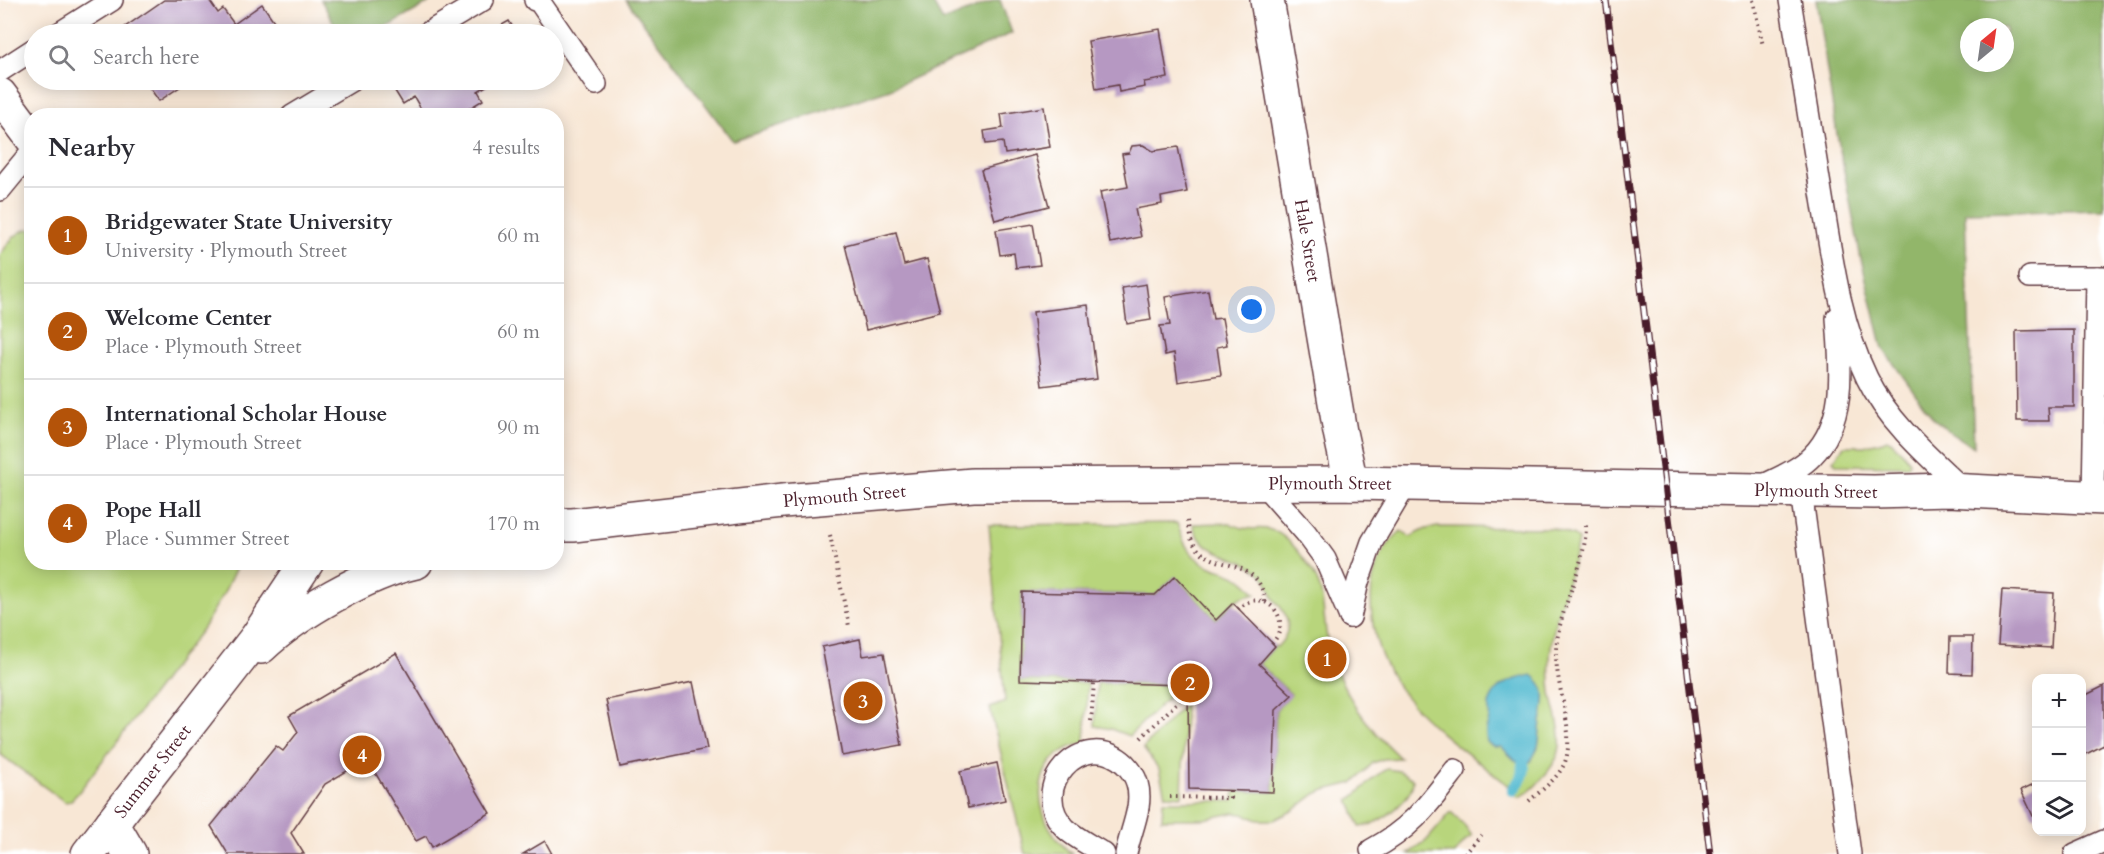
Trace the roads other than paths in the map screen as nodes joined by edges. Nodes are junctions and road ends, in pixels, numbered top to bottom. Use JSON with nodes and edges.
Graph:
{"nodes":[{"id":1,"x":112,"y":0,"type":"edge"},
{"id":2,"x":483,"y":0,"type":"edge"},
{"id":3,"x":535,"y":0,"type":"edge"},
{"id":4,"x":1267,"y":0,"type":"edge"},
{"id":5,"x":1790,"y":0,"type":"edge"},
{"id":6,"x":74,"y":24,"type":"edge"},
{"id":7,"x":443,"y":24,"type":"edge"},
{"id":8,"x":555,"y":24,"type":"edge"},
{"id":9,"x":564,"y":37,"type":"edge"},
{"id":10,"x":24,"y":55,"type":"edge"},
{"id":11,"x":0,"y":71,"type":"edge"},
{"id":12,"x":596,"y":84,"type":"dead end"},
{"id":13,"x":335,"y":90,"type":"edge"},
{"id":14,"x":0,"y":95,"type":"edge"},
{"id":15,"x":305,"y":108,"type":"edge"},
{"id":16,"x":24,"y":127,"type":"edge"},
{"id":17,"x":24,"y":161,"type":"edge"},
{"id":18,"x":0,"y":190,"type":"edge"},
{"id":19,"x":2030,"y":277,"type":"dead end"},
{"id":20,"x":2100,"y":277,"type":"edge"},
{"id":21,"x":1835,"y":278,"type":"junction"},
{"id":22,"x":1351,"y":483,"type":"junction"},
{"id":23,"x":1407,"y":483,"type":"junction"},
{"id":24,"x":1263,"y":484,"type":"junction"},
{"id":25,"x":1754,"y":490,"type":"junction"},
{"id":26,"x":1801,"y":491,"type":"junction"},
{"id":27,"x":1965,"y":491,"type":"junction"},
{"id":28,"x":2099,"y":498,"type":"edge"},
{"id":29,"x":564,"y":527,"type":"edge"},
{"id":30,"x":302,"y":570,"type":"edge"},
{"id":31,"x":390,"y":570,"type":"edge"},
{"id":32,"x":217,"y":690,"type":"junction"},
{"id":33,"x":1455,"y":770,"type":"dead end"},
{"id":34,"x":111,"y":823,"type":"junction"},
{"id":35,"x":2104,"y":841,"type":"edge"},
{"id":36,"x":1371,"y":850,"type":"dead end"},
{"id":37,"x":88,"y":854,"type":"edge"},
{"id":38,"x":130,"y":854,"type":"edge"},
{"id":39,"x":1104,"y":854,"type":"edge"},
{"id":40,"x":1126,"y":854,"type":"edge"},
{"id":41,"x":1850,"y":854,"type":"edge"},
{"id":42,"x":2075,"y":854,"type":"edge"}],
"edges":[{"from":1,"to":6,"type":"lane"},
{"from":2,"to":7,"type":"lane"},
{"from":3,"to":8,"type":"lane"},
{"from":4,"to":22,"type":"main road","name":"Hale Street"},
{"from":5,"to":21,"type":"lane"},
{"from":9,"to":12,"type":"lane"},
{"from":10,"to":11,"type":"lane"},
{"from":13,"to":15,"type":"lane"},
{"from":14,"to":16,"type":"main road"},
{"from":17,"to":18,"type":"lane"},
{"from":19,"to":20,"type":"lane"},
{"from":20,"to":28,"type":"lane"},
{"from":21,"to":25,"type":"lane"},
{"from":21,"to":27,"type":"lane"},
{"from":22,"to":23,"type":"main road","name":"Plymouth Street"},
{"from":22,"to":24,"type":"main road","name":"Plymouth Street"},
{"from":23,"to":24,"type":"lane"},
{"from":23,"to":25,"type":"main road","name":"Plymouth Street"},
{"from":24,"to":29,"type":"main road","name":"Plymouth Street"},
{"from":25,"to":26,"type":"main road","name":"Plymouth Street"},
{"from":26,"to":27,"type":"main road","name":"Plymouth Street"},
{"from":26,"to":41,"type":"lane"},
{"from":27,"to":28,"type":"main road","name":"Plymouth Street"},
{"from":30,"to":32,"type":"main road","name":"Summer Street"},
{"from":31,"to":32,"type":"main road","name":"Summer Street"},
{"from":32,"to":34,"type":"main road","name":"Summer Street"},
{"from":33,"to":36,"type":"lane"},
{"from":34,"to":37,"type":"main road","name":"Summer Street"},
{"from":34,"to":38,"type":"main road"},
{"from":35,"to":42,"type":"lane"},
{"from":39,"to":40,"type":"lane"}]}
